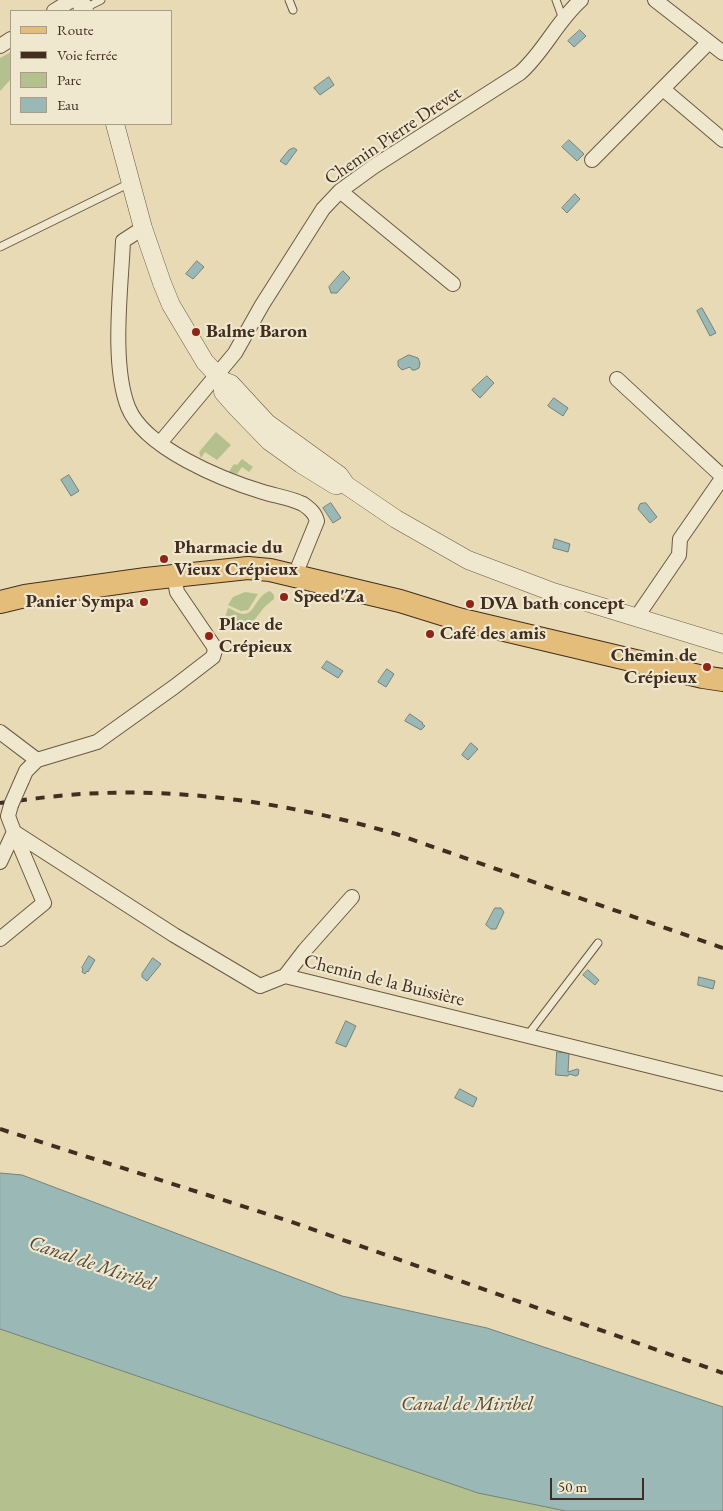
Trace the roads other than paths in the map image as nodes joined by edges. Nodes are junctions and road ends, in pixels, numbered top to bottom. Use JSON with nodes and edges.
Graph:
{"nodes":[{"id":1,"x":101,"y":0,"type":"edge"},
{"id":2,"x":289,"y":0,"type":"edge"},
{"id":3,"x":556,"y":0,"type":"edge"},
{"id":4,"x":581,"y":0,"type":"edge"},
{"id":5,"x":655,"y":0,"type":"edge"},
{"id":6,"x":80,"y":5,"type":"edge"},
{"id":7,"x":58,"y":10,"type":"edge"},
{"id":8,"x":293,"y":10,"type":"dead end"},
{"id":9,"x":563,"y":19,"type":"junction"},
{"id":10,"x":709,"y":42,"type":"junction"},
{"id":11,"x":723,"y":53,"type":"edge"},
{"id":12,"x":663,"y":89,"type":"junction"},
{"id":13,"x":114,"y":125,"type":"edge"},
{"id":14,"x":723,"y":140,"type":"edge"},
{"id":15,"x":592,"y":160,"type":"dead end"},
{"id":16,"x":131,"y":183,"type":"junction"},
{"id":17,"x":340,"y":191,"type":"junction"},
{"id":18,"x":143,"y":228,"type":"junction"},
{"id":19,"x":0,"y":247,"type":"edge"},
{"id":20,"x":453,"y":284,"type":"dead end"},
{"id":21,"x":220,"y":378,"type":"junction"},
{"id":22,"x":617,"y":379,"type":"dead end"},
{"id":23,"x":160,"y":443,"type":"junction"},
{"id":24,"x":295,"y":575,"type":"junction"},
{"id":25,"x":174,"y":576,"type":"junction"},
{"id":26,"x":3,"y":599,"type":"edge"},
{"id":27,"x":636,"y":618,"type":"junction"},
{"id":28,"x":723,"y":644,"type":"edge"},
{"id":29,"x":723,"y":680,"type":"edge"},
{"id":30,"x":0,"y":732,"type":"edge"},
{"id":31,"x":36,"y":760,"type":"junction"},
{"id":32,"x":8,"y":827,"type":"edge"},
{"id":33,"x":0,"y":862,"type":"edge"},
{"id":34,"x":352,"y":897,"type":"dead end"},
{"id":35,"x":0,"y":939,"type":"edge"},
{"id":36,"x":598,"y":943,"type":"dead end"},
{"id":37,"x":285,"y":976,"type":"junction"},
{"id":38,"x":527,"y":1036,"type":"junction"},
{"id":39,"x":723,"y":1084,"type":"edge"}],
"edges":[{"from":1,"to":6,"type":"lane"},
{"from":2,"to":8,"type":"lane"},
{"from":3,"to":9,"type":"lane"},
{"from":4,"to":9,"type":"street","name":"Chemin Pierre Drevet"},
{"from":5,"to":10,"type":"street"},
{"from":6,"to":7,"type":"street"},
{"from":9,"to":17,"type":"street","name":"Chemin Pierre Drevet"},
{"from":10,"to":11,"type":"street"},
{"from":10,"to":12,"type":"street"},
{"from":12,"to":14,"type":"street"},
{"from":12,"to":15,"type":"street"},
{"from":13,"to":16,"type":"street"},
{"from":16,"to":18,"type":"street"},
{"from":16,"to":19,"type":"lane"},
{"from":17,"to":20,"type":"street"},
{"from":17,"to":21,"type":"street","name":"Chemin Pierre Drevet"},
{"from":18,"to":21,"type":"street"},
{"from":18,"to":23,"type":"street"},
{"from":21,"to":23,"type":"street","name":"Chemin Pierre Drevet"},
{"from":21,"to":27,"type":"street"},
{"from":22,"to":27,"type":"street"},
{"from":23,"to":24,"type":"street"},
{"from":24,"to":25,"type":"main road"},
{"from":24,"to":29,"type":"main road"},
{"from":25,"to":26,"type":"main road"},
{"from":25,"to":31,"type":"street"},
{"from":27,"to":28,"type":"street"},
{"from":30,"to":31,"type":"street"},
{"from":31,"to":32,"type":"street","bridge":true},
{"from":32,"to":33,"type":"street"},
{"from":32,"to":35,"type":"street"},
{"from":32,"to":37,"type":"street","name":"Chemin de la Buissière"},
{"from":34,"to":37,"type":"street"},
{"from":36,"to":38,"type":"lane"},
{"from":37,"to":38,"type":"street","name":"Chemin de la Buissière"},
{"from":38,"to":39,"type":"street","name":"Chemin de la Buissière"}]}
